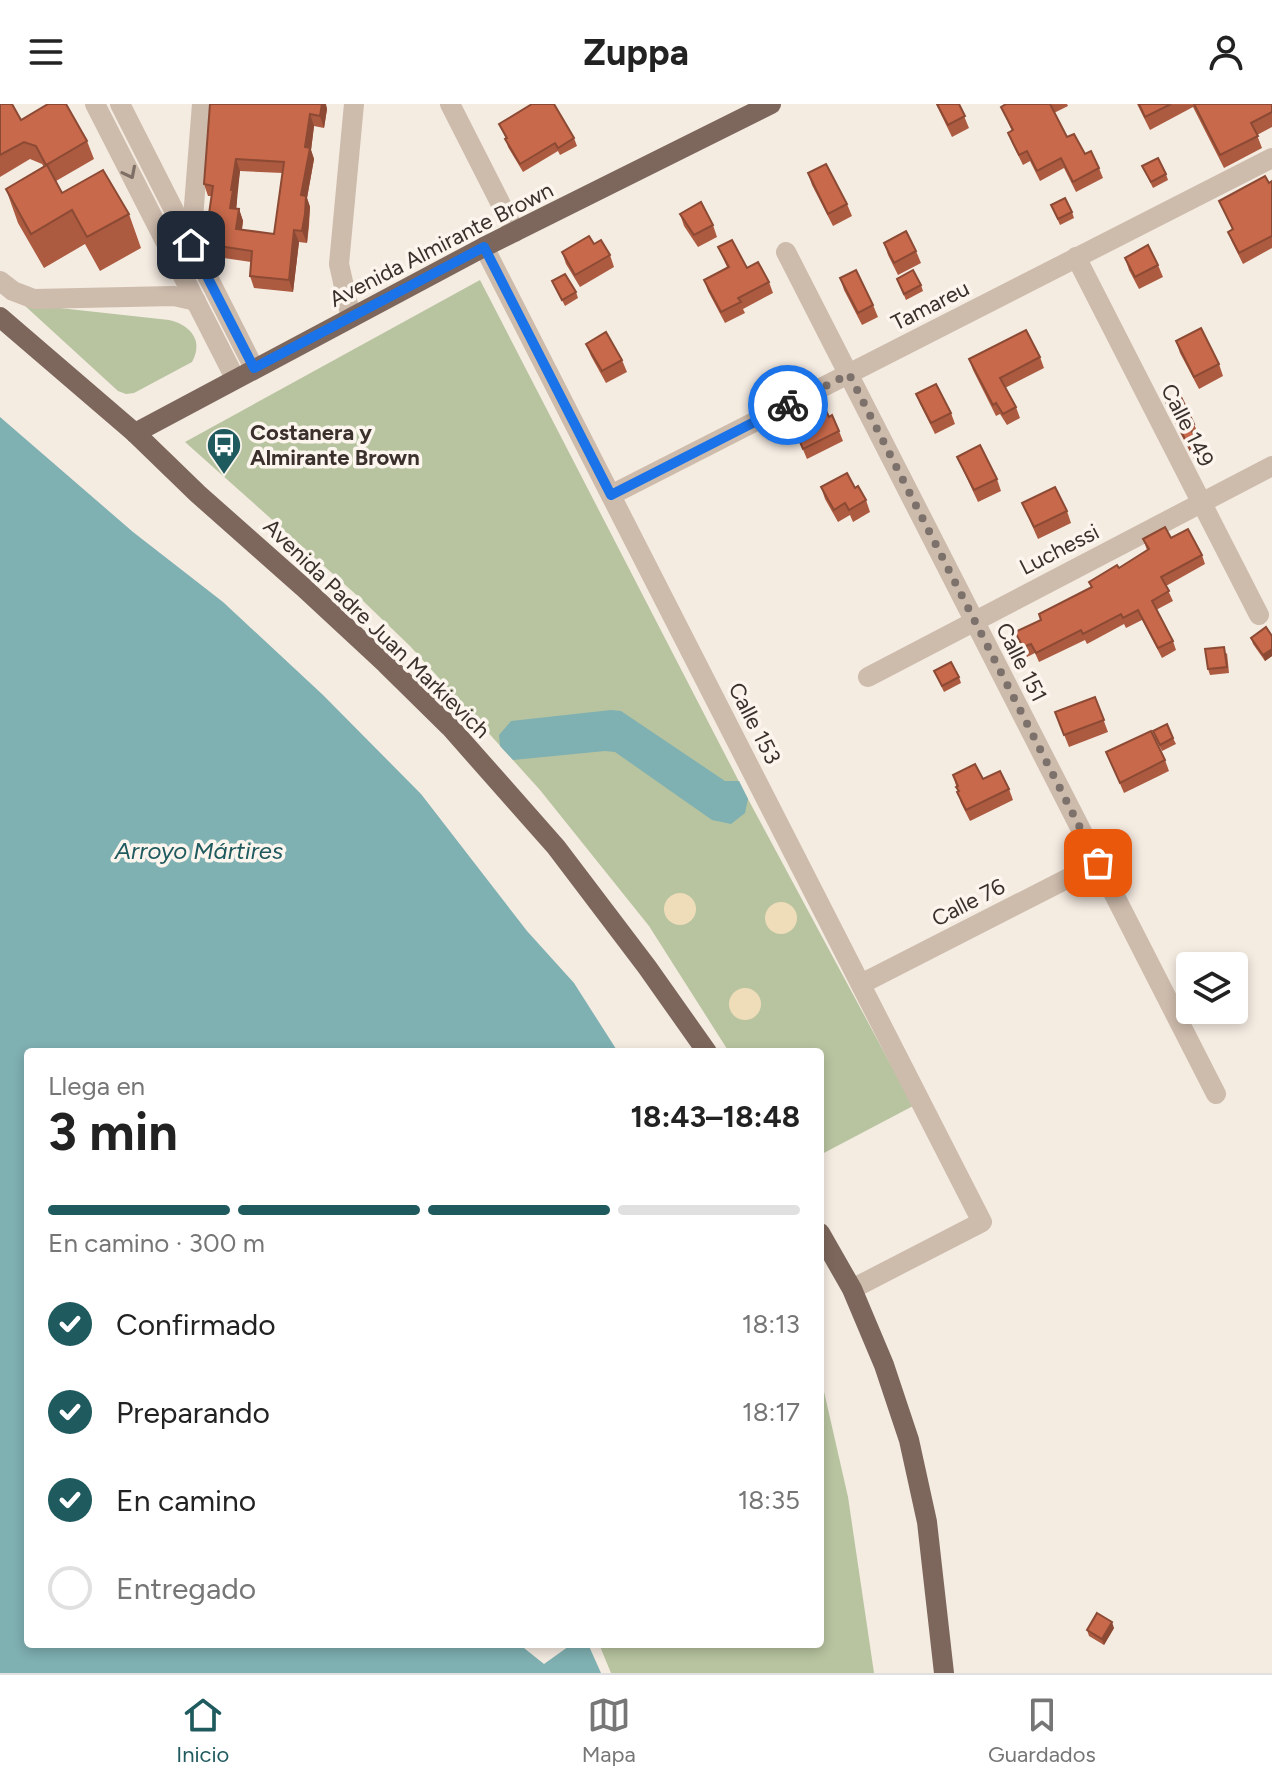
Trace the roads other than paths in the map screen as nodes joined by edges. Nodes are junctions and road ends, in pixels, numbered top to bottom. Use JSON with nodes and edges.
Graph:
{"nodes":[{"id":1,"x":95,"y":104,"type":"edge"},
{"id":2,"x":120,"y":104,"type":"edge"},
{"id":3,"x":202,"y":104,"type":"edge"},
{"id":4,"x":354,"y":104,"type":"edge"},
{"id":5,"x":450,"y":104,"type":"edge"},
{"id":6,"x":771,"y":104,"type":"edge"},
{"id":7,"x":1272,"y":158,"type":"edge"},
{"id":8,"x":515,"y":232,"type":"junction"},
{"id":9,"x":191,"y":245,"type":"junction"},
{"id":10,"x":484,"y":247,"type":"junction"},
{"id":11,"x":786,"y":252,"type":"dead end"},
{"id":12,"x":1076,"y":257,"type":"junction"},
{"id":13,"x":0,"y":281,"type":"edge"},
{"id":14,"x":196,"y":301,"type":"junction"},
{"id":15,"x":0,"y":317,"type":"edge"},
{"id":16,"x":351,"y":318,"type":"junction"},
{"id":17,"x":254,"y":368,"type":"junction"},
{"id":18,"x":849,"y":374,"type":"junction"},
{"id":19,"x":235,"y":378,"type":"junction"},
{"id":20,"x":135,"y":433,"type":"junction"},
{"id":21,"x":1272,"y":466,"type":"edge"},
{"id":22,"x":611,"y":495,"type":"junction"},
{"id":23,"x":1200,"y":502,"type":"junction"},
{"id":24,"x":1259,"y":615,"type":"dead end"},
{"id":25,"x":974,"y":620,"type":"junction"},
{"id":26,"x":868,"y":677,"type":"dead end"},
{"id":27,"x":1098,"y":863,"type":"junction"},
{"id":28,"x":861,"y":984,"type":"junction"},
{"id":29,"x":704,"y":1048,"type":"edge"},
{"id":30,"x":1216,"y":1094,"type":"dead end"},
{"id":31,"x":824,"y":1240,"type":"edge"},
{"id":32,"x":852,"y":1289,"type":"junction"},
{"id":33,"x":944,"y":1673,"type":"edge"}],
"edges":[{"from":1,"to":14,"type":"street","one_way":true},
{"from":2,"to":9,"type":"street"},
{"from":3,"to":9,"type":"street"},
{"from":4,"to":16,"type":"street"},
{"from":5,"to":8,"type":"street"},
{"from":6,"to":8,"type":"main road","name":"Avenida Almirante Brown"},
{"from":7,"to":12,"type":"street","name":"Tamareu"},
{"from":8,"to":10,"type":"main road","name":"Avenida Almirante Brown"},
{"from":9,"to":17,"type":"street"},
{"from":10,"to":16,"type":"main road","name":"Avenida Almirante Brown"},
{"from":10,"to":22,"type":"street","name":"Calle 153"},
{"from":11,"to":18,"type":"street","name":"Calle 151"},
{"from":12,"to":18,"type":"street","name":"Tamareu"},
{"from":12,"to":23,"type":"street","name":"Calle 149"},
{"from":13,"to":14,"type":"street"},
{"from":14,"to":19,"type":"street"},
{"from":15,"to":20,"type":"main road","name":"Avenida Padre Juan Markievich"},
{"from":16,"to":17,"type":"main road","name":"Avenida Almirante Brown"},
{"from":17,"to":19,"type":"main road","name":"Avenida Almirante Brown"},
{"from":18,"to":22,"type":"street","name":"Tamareu"},
{"from":18,"to":25,"type":"street","name":"Calle 151"},
{"from":19,"to":20,"type":"main road","name":"Avenida Almirante Brown"},
{"from":20,"to":29,"type":"main road","name":"Avenida Padre Juan Markievich"},
{"from":21,"to":23,"type":"street","name":"Luchessi"},
{"from":22,"to":28,"type":"street","name":"Calle 153"},
{"from":23,"to":24,"type":"street","name":"Calle 149"},
{"from":23,"to":25,"type":"street","name":"Luchessi"},
{"from":25,"to":26,"type":"street","name":"Luchessi"},
{"from":25,"to":27,"type":"street","name":"Calle 151"},
{"from":27,"to":28,"type":"street","name":"Calle 76"},
{"from":27,"to":30,"type":"street","name":"Calle 151"},
{"from":28,"to":32,"type":"street","name":"Calle 153"},
{"from":31,"to":32,"type":"main road"},
{"from":32,"to":33,"type":"main road"}]}
